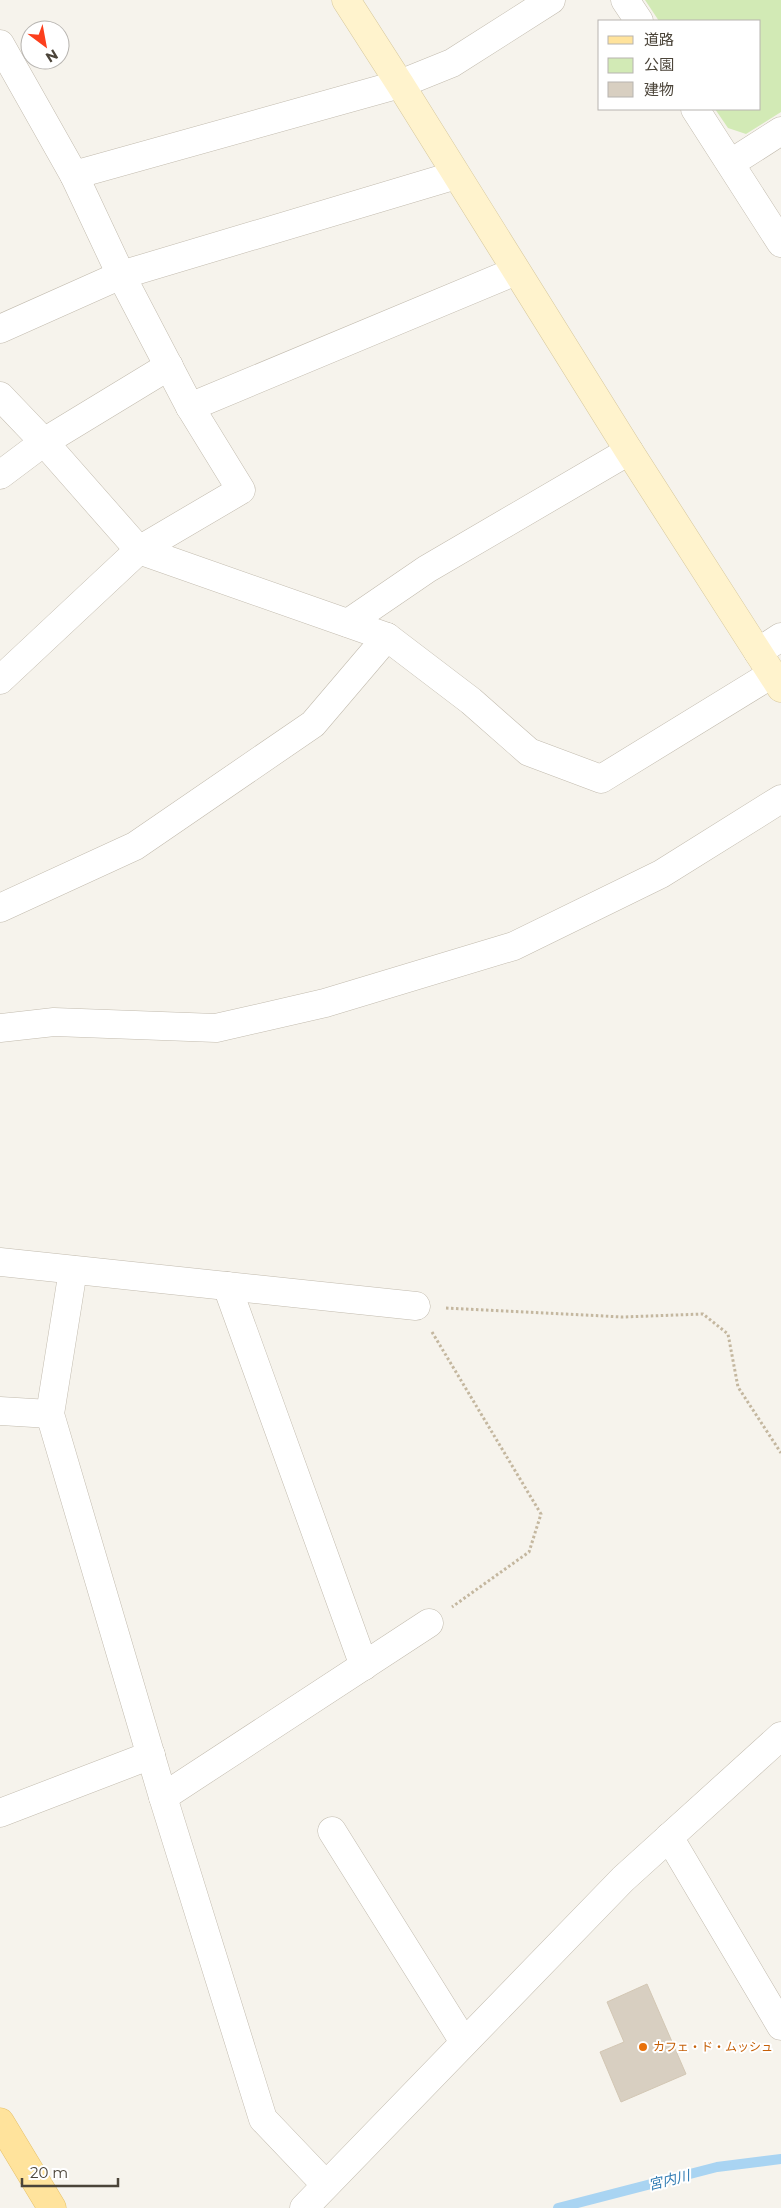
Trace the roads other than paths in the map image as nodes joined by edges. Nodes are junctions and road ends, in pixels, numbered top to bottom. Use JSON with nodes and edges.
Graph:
{"nodes":[{"id":1,"x":346,"y":0,"type":"edge"},
{"id":2,"x":550,"y":0,"type":"edge"},
{"id":3,"x":625,"y":0,"type":"edge"},
{"id":4,"x":638,"y":20,"type":"edge"},
{"id":5,"x":0,"y":44,"type":"edge"},
{"id":6,"x":400,"y":84,"type":"junction"},
{"id":7,"x":697,"y":110,"type":"edge"},
{"id":8,"x":781,"y":131,"type":"edge"},
{"id":9,"x":731,"y":163,"type":"junction"},
{"id":10,"x":74,"y":175,"type":"junction"},
{"id":11,"x":456,"y":175,"type":"junction"},
{"id":12,"x":781,"y":243,"type":"edge"},
{"id":13,"x":516,"y":271,"type":"junction"},
{"id":14,"x":121,"y":275,"type":"junction"},
{"id":15,"x":0,"y":329,"type":"edge"},
{"id":16,"x":169,"y":366,"type":"junction"},
{"id":17,"x":0,"y":396,"type":"edge"},
{"id":18,"x":190,"y":407,"type":"junction"},
{"id":19,"x":44,"y":442,"type":"junction"},
{"id":20,"x":629,"y":451,"type":"junction"},
{"id":21,"x":0,"y":475,"type":"edge"},
{"id":22,"x":139,"y":550,"type":"junction"},
{"id":23,"x":348,"y":623,"type":"junction"},
{"id":24,"x":781,"y":637,"type":"edge"},
{"id":25,"x":387,"y":638,"type":"junction"},
{"id":26,"x":758,"y":652,"type":"junction"},
{"id":27,"x":0,"y":680,"type":"edge"},
{"id":28,"x":777,"y":681,"type":"edge"},
{"id":29,"x":781,"y":799,"type":"edge"},
{"id":30,"x":0,"y":908,"type":"edge"},
{"id":31,"x":0,"y":1028,"type":"edge"},
{"id":32,"x":0,"y":1262,"type":"edge"},
{"id":33,"x":73,"y":1270,"type":"junction"},
{"id":34,"x":227,"y":1286,"type":"junction"},
{"id":35,"x":416,"y":1306,"type":"road end"},
{"id":36,"x":0,"y":1411,"type":"edge"},
{"id":37,"x":50,"y":1414,"type":"junction"},
{"id":38,"x":429,"y":1623,"type":"road end"},
{"id":39,"x":364,"y":1666,"type":"junction"},
{"id":40,"x":781,"y":1736,"type":"edge"},
{"id":41,"x":151,"y":1755,"type":"junction"},
{"id":42,"x":163,"y":1797,"type":"junction"},
{"id":43,"x":0,"y":1812,"type":"edge"},
{"id":44,"x":332,"y":1832,"type":"dead end"},
{"id":45,"x":669,"y":1837,"type":"junction"},
{"id":46,"x":781,"y":2026,"type":"edge"},
{"id":47,"x":464,"y":2042,"type":"junction"},
{"id":48,"x":0,"y":2122,"type":"edge"},
{"id":49,"x":325,"y":2184,"type":"junction"},
{"id":50,"x":52,"y":2208,"type":"edge"},
{"id":51,"x":304,"y":2208,"type":"edge"}],
"edges":[{"from":1,"to":6,"type":"street"},
{"from":2,"to":6,"type":"street"},
{"from":3,"to":4,"type":"street"},
{"from":5,"to":10,"type":"street"},
{"from":6,"to":10,"type":"street"},
{"from":6,"to":11,"type":"street"},
{"from":7,"to":9,"type":"street"},
{"from":8,"to":9,"type":"street"},
{"from":9,"to":12,"type":"street"},
{"from":10,"to":14,"type":"street"},
{"from":11,"to":13,"type":"street"},
{"from":11,"to":14,"type":"street"},
{"from":13,"to":18,"type":"street"},
{"from":13,"to":20,"type":"street"},
{"from":14,"to":15,"type":"street"},
{"from":14,"to":16,"type":"street"},
{"from":16,"to":18,"type":"street"},
{"from":16,"to":19,"type":"street"},
{"from":17,"to":19,"type":"street"},
{"from":18,"to":22,"type":"street"},
{"from":19,"to":21,"type":"street"},
{"from":19,"to":22,"type":"street"},
{"from":20,"to":23,"type":"street"},
{"from":20,"to":26,"type":"street"},
{"from":22,"to":23,"type":"street"},
{"from":22,"to":27,"type":"street"},
{"from":23,"to":25,"type":"street"},
{"from":24,"to":26,"type":"street"},
{"from":25,"to":28,"type":"street"},
{"from":25,"to":30,"type":"street"},
{"from":26,"to":28,"type":"street"},
{"from":29,"to":31,"type":"street"},
{"from":32,"to":33,"type":"street"},
{"from":33,"to":34,"type":"street"},
{"from":33,"to":37,"type":"street"},
{"from":34,"to":35,"type":"street"},
{"from":34,"to":39,"type":"street"},
{"from":36,"to":37,"type":"street"},
{"from":37,"to":41,"type":"street"},
{"from":38,"to":39,"type":"street"},
{"from":39,"to":42,"type":"street"},
{"from":40,"to":45,"type":"street"},
{"from":41,"to":42,"type":"street"},
{"from":41,"to":43,"type":"street"},
{"from":42,"to":49,"type":"street"},
{"from":44,"to":47,"type":"street"},
{"from":45,"to":46,"type":"street"},
{"from":45,"to":47,"type":"street"},
{"from":47,"to":49,"type":"street"},
{"from":48,"to":50,"type":"main road"},
{"from":49,"to":51,"type":"street"}]}
